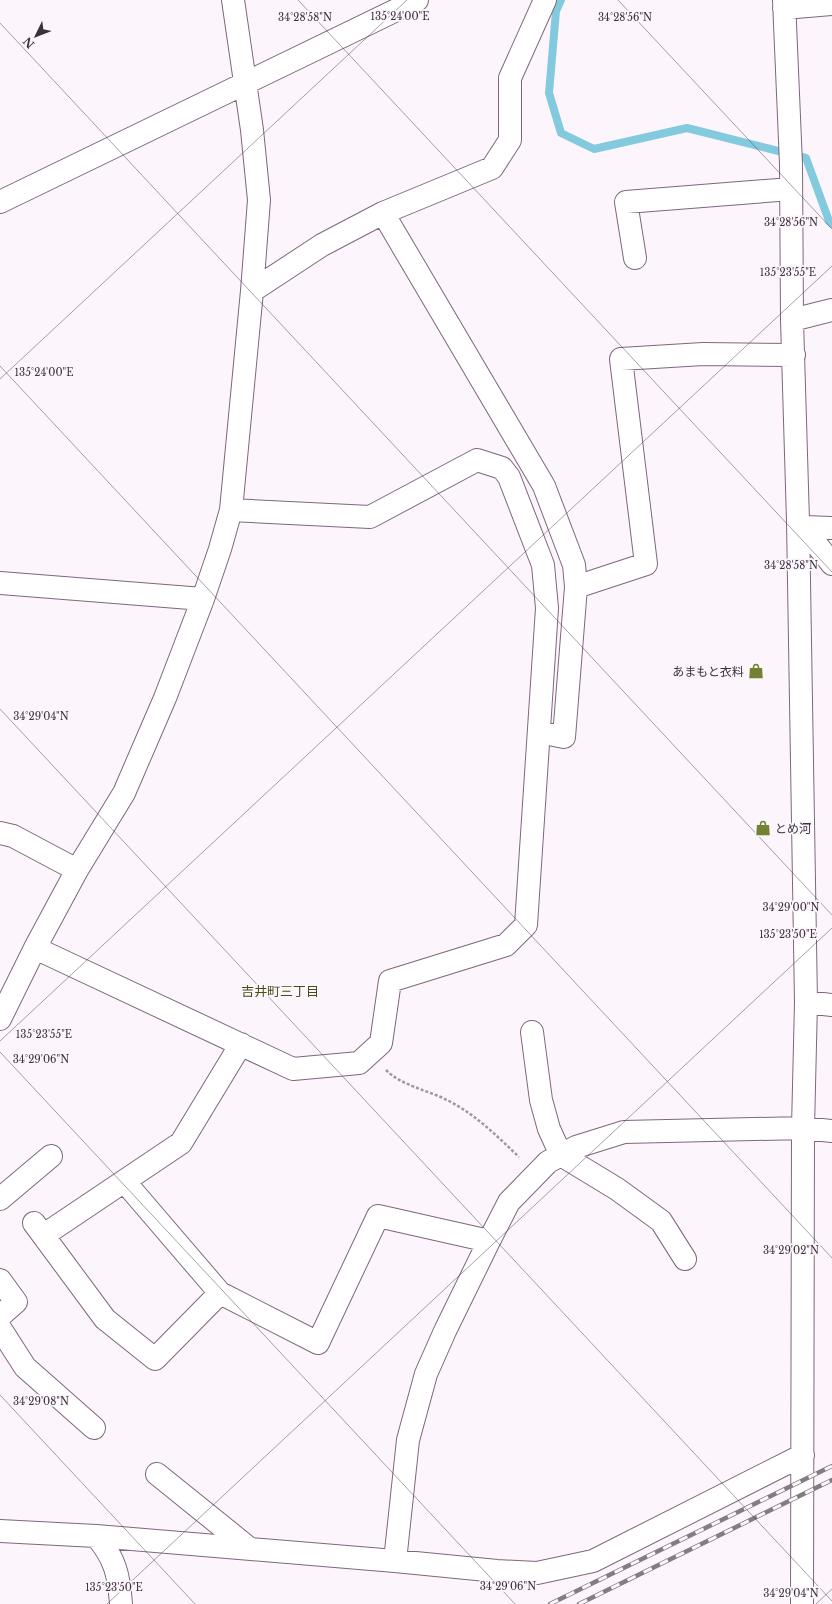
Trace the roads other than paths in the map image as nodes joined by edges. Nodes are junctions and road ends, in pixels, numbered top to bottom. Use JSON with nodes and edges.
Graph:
{"nodes":[{"id":1,"x":233,"y":0,"type":"edge"},
{"id":2,"x":417,"y":0,"type":"edge"},
{"id":3,"x":545,"y":0,"type":"edge"},
{"id":4,"x":784,"y":4,"type":"edge"},
{"id":5,"x":832,"y":4,"type":"edge"},
{"id":6,"x":245,"y":84,"type":"junction"},
{"id":7,"x":791,"y":189,"type":"junction"},
{"id":8,"x":0,"y":202,"type":"edge"},
{"id":9,"x":384,"y":212,"type":"junction"},
{"id":10,"x":635,"y":258,"type":"dead end"},
{"id":11,"x":252,"y":291,"type":"junction"},
{"id":12,"x":832,"y":310,"type":"edge"},
{"id":13,"x":792,"y":320,"type":"junction"},
{"id":14,"x":794,"y":355,"type":"junction"},
{"id":15,"x":231,"y":510,"type":"junction"},
{"id":16,"x":800,"y":524,"type":"junction"},
{"id":17,"x":832,"y":528,"type":"edge"},
{"id":18,"x":832,"y":564,"type":"edge"},
{"id":19,"x":0,"y":583,"type":"edge"},
{"id":20,"x":576,"y":587,"type":"junction"},
{"id":21,"x":203,"y":599,"type":"junction"},
{"id":22,"x":539,"y":732,"type":"junction"},
{"id":23,"x":0,"y":833,"type":"edge"},
{"id":24,"x":77,"y":870,"type":"junction"},
{"id":25,"x":35,"y":948,"type":"junction"},
{"id":26,"x":806,"y":1002,"type":"junction"},
{"id":27,"x":832,"y":1005,"type":"edge"},
{"id":28,"x":0,"y":1019,"type":"edge"},
{"id":29,"x":532,"y":1032,"type":"dead end"},
{"id":30,"x":241,"y":1044,"type":"junction"},
{"id":31,"x":803,"y":1128,"type":"junction"},
{"id":32,"x":832,"y":1131,"type":"edge"},
{"id":33,"x":51,"y":1156,"type":"dead end"},
{"id":34,"x":561,"y":1156,"type":"junction"},
{"id":35,"x":124,"y":1181,"type":"junction"},
{"id":36,"x":0,"y":1200,"type":"edge"},
{"id":37,"x":489,"y":1241,"type":"junction"},
{"id":38,"x":685,"y":1259,"type":"dead end"},
{"id":39,"x":0,"y":1280,"type":"edge"},
{"id":40,"x":220,"y":1293,"type":"junction"},
{"id":41,"x":0,"y":1316,"type":"edge"},
{"id":42,"x":0,"y":1328,"type":"edge"},
{"id":43,"x":94,"y":1428,"type":"dead end"},
{"id":44,"x":803,"y":1455,"type":"junction"},
{"id":45,"x":157,"y":1474,"type":"dead end"},
{"id":46,"x":0,"y":1531,"type":"edge"},
{"id":47,"x":96,"y":1536,"type":"junction"},
{"id":48,"x":250,"y":1549,"type":"junction"},
{"id":49,"x":395,"y":1561,"type":"junction"},
{"id":50,"x":121,"y":1604,"type":"edge"},
{"id":51,"x":802,"y":1604,"type":"edge"}],
"edges":[{"from":1,"to":6,"type":"street"},
{"from":2,"to":6,"type":"street"},
{"from":3,"to":9,"type":"street"},
{"from":4,"to":5,"type":"street"},
{"from":4,"to":7,"type":"street"},
{"from":6,"to":8,"type":"street"},
{"from":6,"to":11,"type":"street"},
{"from":7,"to":10,"type":"street"},
{"from":7,"to":13,"type":"street"},
{"from":9,"to":11,"type":"street"},
{"from":9,"to":20,"type":"street"},
{"from":11,"to":15,"type":"street"},
{"from":12,"to":13,"type":"street"},
{"from":13,"to":14,"type":"street"},
{"from":14,"to":16,"type":"street"},
{"from":14,"to":20,"type":"street"},
{"from":15,"to":21,"type":"street"},
{"from":15,"to":22,"type":"street"},
{"from":16,"to":17,"type":"street"},
{"from":16,"to":18,"type":"street"},
{"from":16,"to":26,"type":"street"},
{"from":19,"to":21,"type":"street"},
{"from":20,"to":22,"type":"street"},
{"from":21,"to":24,"type":"street"},
{"from":22,"to":30,"type":"street"},
{"from":23,"to":24,"type":"street"},
{"from":24,"to":25,"type":"street"},
{"from":25,"to":28,"type":"street"},
{"from":25,"to":30,"type":"street"},
{"from":26,"to":27,"type":"street"},
{"from":26,"to":31,"type":"street"},
{"from":29,"to":34,"type":"street"},
{"from":30,"to":35,"type":"street"},
{"from":31,"to":32,"type":"street"},
{"from":31,"to":34,"type":"street"},
{"from":31,"to":44,"type":"street"},
{"from":33,"to":36,"type":"street"},
{"from":34,"to":37,"type":"street"},
{"from":34,"to":38,"type":"street"},
{"from":35,"to":40,"type":"street"},
{"from":35,"to":40,"type":"street"},
{"from":37,"to":40,"type":"street"},
{"from":37,"to":49,"type":"street"},
{"from":39,"to":41,"type":"street"},
{"from":42,"to":43,"type":"street"},
{"from":44,"to":49,"type":"street"},
{"from":44,"to":51,"type":"street"},
{"from":45,"to":48,"type":"street"},
{"from":46,"to":47,"type":"street"},
{"from":47,"to":48,"type":"street"},
{"from":47,"to":50,"type":"street"},
{"from":48,"to":49,"type":"street"}]}
